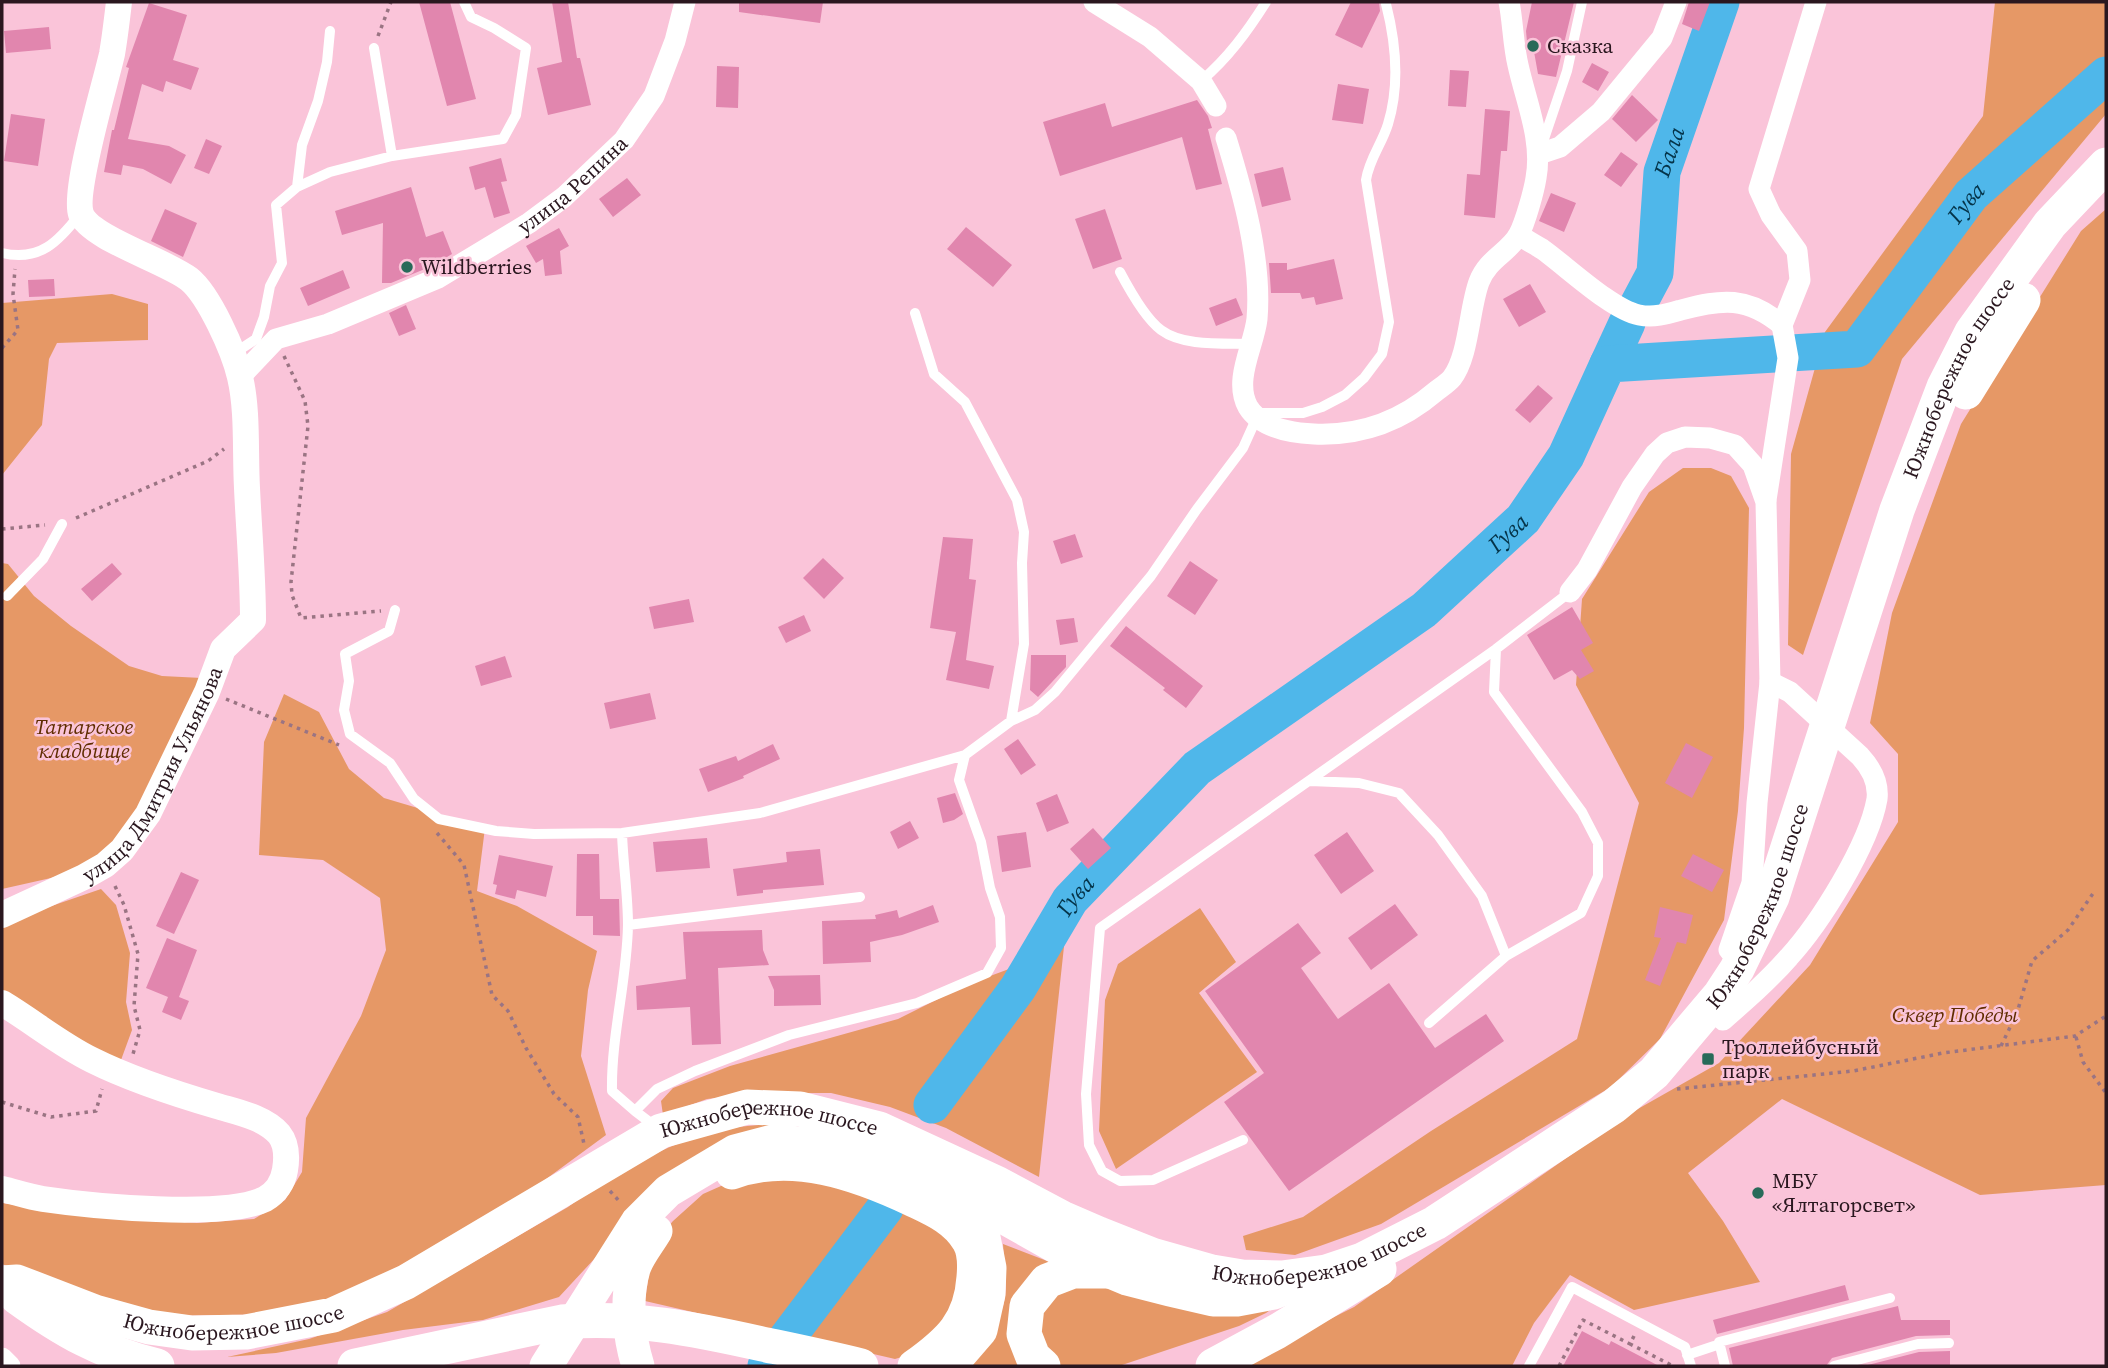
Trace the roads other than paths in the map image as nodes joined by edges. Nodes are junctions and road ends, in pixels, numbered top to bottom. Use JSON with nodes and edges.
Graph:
{"nodes":[{"id":1,"x":119,"y":2,"type":"edge"},
{"id":2,"x":464,"y":2,"type":"edge"},
{"id":3,"x":685,"y":2,"type":"edge"},
{"id":4,"x":1094,"y":2,"type":"edge"},
{"id":5,"x":1266,"y":2,"type":"edge"},
{"id":6,"x":1509,"y":2,"type":"edge"},
{"id":7,"x":1582,"y":2,"type":"edge"},
{"id":8,"x":1676,"y":2,"type":"edge"},
{"id":9,"x":1816,"y":2,"type":"edge"},
{"id":10,"x":1386,"y":4,"type":"dead end"},
{"id":11,"x":330,"y":31,"type":"dead end"},
{"id":12,"x":374,"y":48,"type":"road end"},
{"id":13,"x":1200,"y":81,"type":"junction"},
{"id":14,"x":1216,"y":106,"type":"dead end"},
{"id":15,"x":1226,"y":138,"type":"dead end"},
{"id":16,"x":1539,"y":154,"type":"junction"},
{"id":17,"x":392,"y":156,"type":"junction"},
{"id":18,"x":2106,"y":165,"type":"edge"},
{"id":19,"x":297,"y":187,"type":"junction"},
{"id":20,"x":2106,"y":197,"type":"edge"},
{"id":21,"x":81,"y":214,"type":"junction"},
{"id":22,"x":1519,"y":235,"type":"junction"},
{"id":23,"x":2,"y":253,"type":"edge"},
{"id":24,"x":1120,"y":272,"type":"dead end"},
{"id":25,"x":915,"y":313,"type":"dead end"},
{"id":26,"x":1783,"y":329,"type":"junction"},
{"id":27,"x":1252,"y":344,"type":"junction"},
{"id":28,"x":236,"y":366,"type":"junction"},
{"id":29,"x":1257,"y":417,"type":"junction"},
{"id":30,"x":1766,"y":502,"type":"junction"},
{"id":31,"x":62,"y":524,"type":"road end"},
{"id":32,"x":1570,"y":592,"type":"joint"},
{"id":33,"x":7,"y":596,"type":"dead end"},
{"id":34,"x":395,"y":610,"type":"road end"},
{"id":35,"x":1496,"y":649,"type":"junction"},
{"id":36,"x":1770,"y":682,"type":"junction"},
{"id":37,"x":1849,"y":686,"type":"junction"},
{"id":38,"x":1011,"y":721,"type":"junction"},
{"id":39,"x":965,"y":755,"type":"junction"},
{"id":40,"x":1825,"y":759,"type":"junction"},
{"id":41,"x":1310,"y":781,"type":"junction"},
{"id":42,"x":622,"y":833,"type":"junction"},
{"id":43,"x":860,"y":897,"type":"dead end"},
{"id":44,"x":2,"y":915,"type":"edge"},
{"id":45,"x":628,"y":925,"type":"junction"},
{"id":46,"x":1506,"y":956,"type":"junction"},
{"id":47,"x":2,"y":1003,"type":"edge"},
{"id":48,"x":1723,"y":1020,"type":"junction"},
{"id":49,"x":1429,"y":1023,"type":"dead end"},
{"id":50,"x":1685,"y":1039,"type":"junction"},
{"id":51,"x":648,"y":1121,"type":"junction"},
{"id":52,"x":1243,"y":1140,"type":"dead end"},
{"id":53,"x":2,"y":1189,"type":"edge"},
{"id":54,"x":976,"y":1202,"type":"junction"},
{"id":55,"x":1108,"y":1271,"type":"junction"},
{"id":56,"x":1326,"y":1272,"type":"junction"},
{"id":57,"x":2,"y":1285,"type":"edge"},
{"id":58,"x":1890,"y":1298,"type":"dead end"},
{"id":59,"x":16,"y":1305,"type":"edge"},
{"id":60,"x":1949,"y":1343,"type":"dead end"},
{"id":61,"x":533,"y":1346,"type":"edge"},
{"id":62,"x":1714,"y":1346,"type":"dead end"},
{"id":63,"x":2,"y":1358,"type":"edge"},
{"id":64,"x":1689,"y":1361,"type":"edge"},
{"id":65,"x":10,"y":1366,"type":"edge"},
{"id":66,"x":114,"y":1366,"type":"edge"},
{"id":67,"x":157,"y":1366,"type":"edge"},
{"id":68,"x":355,"y":1366,"type":"edge"},
{"id":69,"x":411,"y":1366,"type":"edge"},
{"id":70,"x":638,"y":1366,"type":"edge"},
{"id":71,"x":778,"y":1366,"type":"edge"},
{"id":72,"x":859,"y":1366,"type":"edge"},
{"id":73,"x":914,"y":1366,"type":"edge"},
{"id":74,"x":949,"y":1366,"type":"edge"},
{"id":75,"x":1043,"y":1366,"type":"edge"},
{"id":76,"x":1213,"y":1366,"type":"edge"},
{"id":77,"x":1529,"y":1366,"type":"edge"},
{"id":78,"x":1726,"y":1366,"type":"edge"},
{"id":79,"x":1834,"y":1366,"type":"edge"}],
"edges":[{"from":1,"to":21,"type":"street"},
{"from":2,"to":17,"type":"lane"},
{"from":3,"to":28,"type":"street","name":"улица Репина"},
{"from":4,"to":13,"type":"street"},
{"from":5,"to":13,"type":"lane"},
{"from":6,"to":16,"type":"street"},
{"from":7,"to":16,"type":"lane"},
{"from":8,"to":16,"type":"street"},
{"from":9,"to":26,"type":"street"},
{"from":10,"to":29,"type":"lane"},
{"from":11,"to":19,"type":"lane"},
{"from":12,"to":17,"type":"lane"},
{"from":13,"to":14,"type":"street"},
{"from":15,"to":27,"type":"street"},
{"from":16,"to":22,"type":"street"},
{"from":17,"to":19,"type":"lane"},
{"from":18,"to":37,"type":"highway","name":"Южнобережное шоссе"},
{"from":19,"to":28,"type":"lane"},
{"from":20,"to":37,"type":"highway","name":"Южнобережное шоссе"},
{"from":21,"to":23,"type":"lane"},
{"from":21,"to":28,"type":"street","name":"улица Дмитрия Ульянова"},
{"from":22,"to":26,"type":"street"},
{"from":22,"to":29,"type":"street"},
{"from":24,"to":27,"type":"lane"},
{"from":25,"to":38,"type":"lane"},
{"from":26,"to":30,"type":"street"},
{"from":27,"to":29,"type":"street"},
{"from":28,"to":44,"type":"street","name":"улица Дмитрия Ульянова"},
{"from":29,"to":38,"type":"lane"},
{"from":30,"to":32,"type":"street"},
{"from":30,"to":36,"type":"street"},
{"from":31,"to":33,"type":"lane"},
{"from":32,"to":35,"type":"lane"},
{"from":34,"to":42,"type":"lane"},
{"from":35,"to":41,"type":"lane"},
{"from":35,"to":46,"type":"lane"},
{"from":36,"to":48,"type":"street"},
{"from":36,"to":50,"type":"street"},
{"from":37,"to":40,"type":"highway","name":"Южнобережное шоссе"},
{"from":38,"to":39,"type":"lane"},
{"from":39,"to":42,"type":"lane"},
{"from":39,"to":51,"type":"lane"},
{"from":40,"to":48,"type":"highway","name":"Южнобережное шоссе"},
{"from":40,"to":50,"type":"highway","name":"Южнобережное шоссе"},
{"from":41,"to":46,"type":"lane"},
{"from":41,"to":52,"type":"lane"},
{"from":42,"to":45,"type":"lane"},
{"from":43,"to":45,"type":"lane"},
{"from":45,"to":51,"type":"lane"},
{"from":46,"to":49,"type":"lane"},
{"from":47,"to":53,"type":"street"},
{"from":48,"to":76,"type":"highway","name":"Южнобережное шоссе"},
{"from":50,"to":56,"type":"highway","name":"Южнобережное шоссе"},
{"from":51,"to":56,"type":"highway","name":"Южнобережное шоссе"},
{"from":51,"to":57,"type":"highway","name":"Южнобережное шоссе"},
{"from":54,"to":55,"type":"main road"},
{"from":54,"to":61,"type":"main road"},
{"from":54,"to":74,"type":"highway"},
{"from":55,"to":56,"type":"main road"},
{"from":55,"to":75,"type":"highway"},
{"from":57,"to":59,"type":"highway","name":"Южнобережное шоссе"},
{"from":58,"to":78,"type":"lane"},
{"from":59,"to":66,"type":"highway","name":"Южнобережное шоссе"},
{"from":59,"to":67,"type":"highway","name":"Южнобережное шоссе"},
{"from":60,"to":79,"type":"lane"},
{"from":61,"to":68,"type":"highway"},
{"from":61,"to":69,"type":"highway"},
{"from":61,"to":71,"type":"highway"},
{"from":61,"to":72,"type":"highway"},
{"from":62,"to":64,"type":"lane"},
{"from":63,"to":65,"type":"street"},
{"from":64,"to":77,"type":"lane"},
{"from":70,"to":73,"type":"main road"}]}
